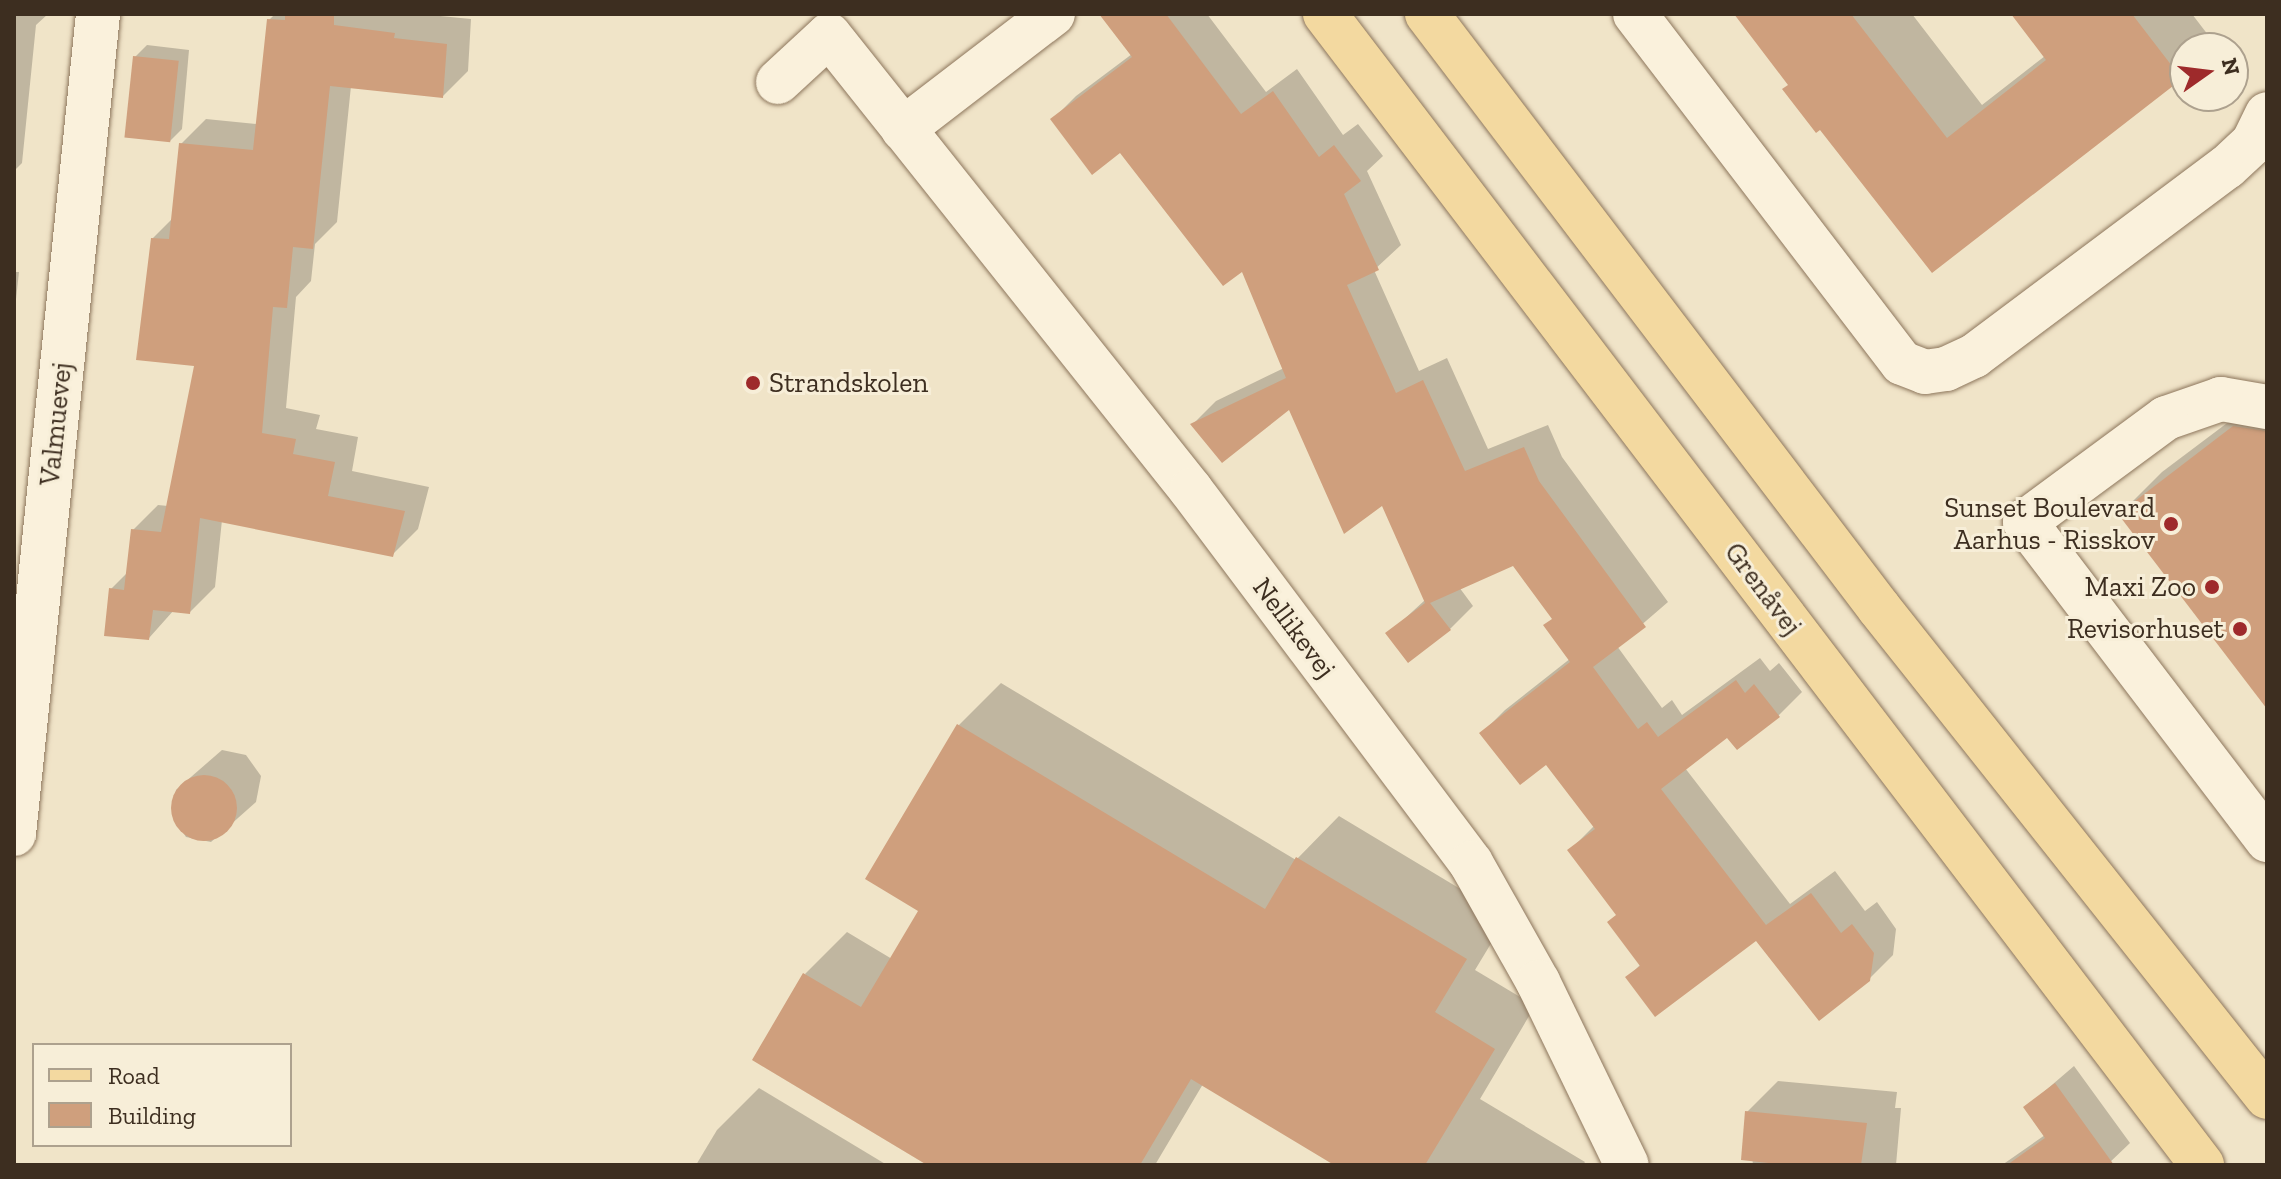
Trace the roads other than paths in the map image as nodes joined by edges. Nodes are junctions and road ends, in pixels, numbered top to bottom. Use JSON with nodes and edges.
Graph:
{"nodes":[{"id":1,"x":98,"y":14,"type":"edge"},
{"id":2,"x":1053,"y":14,"type":"edge"},
{"id":3,"x":1325,"y":14,"type":"edge"},
{"id":4,"x":1427,"y":14,"type":"edge"},
{"id":5,"x":1635,"y":14,"type":"edge"},
{"id":6,"x":778,"y":82,"type":"dead end"},
{"id":7,"x":2267,"y":114,"type":"edge"},
{"id":8,"x":903,"y":129,"type":"junction"},
{"id":9,"x":2267,"y":407,"type":"edge"},
{"id":10,"x":14,"y":834,"type":"edge"},
{"id":11,"x":2267,"y":840,"type":"edge"},
{"id":12,"x":2267,"y":1097,"type":"edge"},
{"id":13,"x":1627,"y":1165,"type":"edge"},
{"id":14,"x":2202,"y":1165,"type":"edge"}],
"edges":[{"from":1,"to":10,"type":"street","name":"Valmuevej"},
{"from":2,"to":8,"type":"street"},
{"from":3,"to":14,"type":"main road","name":"Grenåvej"},
{"from":4,"to":12,"type":"main road"},
{"from":5,"to":7,"type":"street"},
{"from":6,"to":8,"type":"street","name":"Nellikevej"},
{"from":8,"to":13,"type":"street","name":"Nellikevej"},
{"from":9,"to":11,"type":"street"}]}
